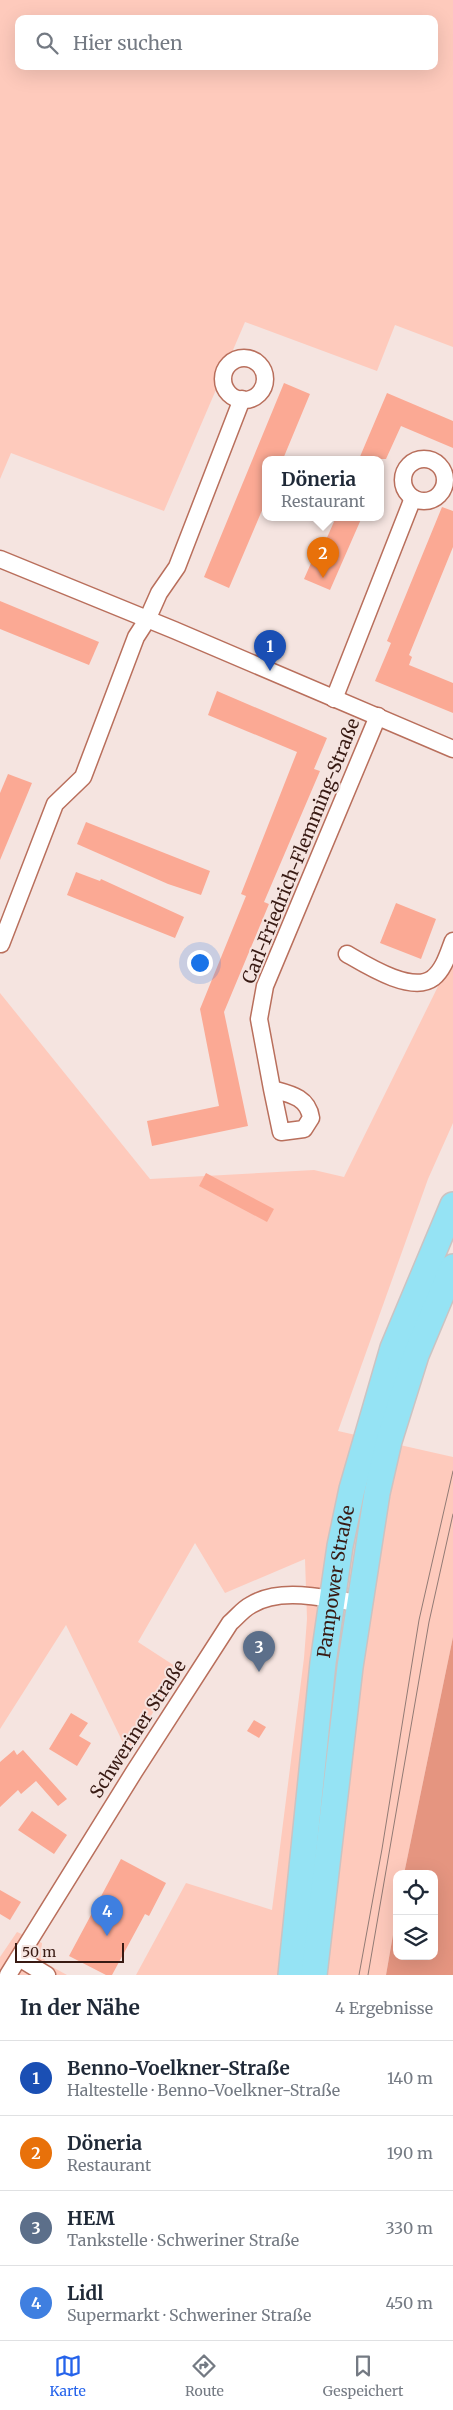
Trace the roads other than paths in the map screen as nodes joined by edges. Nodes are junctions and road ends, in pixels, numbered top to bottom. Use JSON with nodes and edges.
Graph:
{"nodes":[{"id":1,"x":242,"y":399,"type":"dead end"},
{"id":2,"x":413,"y":498,"type":"dead end"},
{"id":3,"x":0,"y":559,"type":"edge"},
{"id":4,"x":147,"y":620,"type":"junction"},
{"id":5,"x":334,"y":698,"type":"junction"},
{"id":6,"x":378,"y":716,"type":"junction"},
{"id":7,"x":453,"y":749,"type":"edge"},
{"id":8,"x":453,"y":941,"type":"edge"},
{"id":9,"x":1,"y":944,"type":"dead end"},
{"id":10,"x":347,"y":954,"type":"dead end"},
{"id":11,"x":272,"y":1089,"type":"dead end"},
{"id":12,"x":453,"y":1205,"type":"edge"},
{"id":13,"x":453,"y":1267,"type":"edge"},
{"id":14,"x":332,"y":1600,"type":"junction"},
{"id":15,"x":359,"y":1603,"type":"junction"},
{"id":16,"x":19,"y":1958,"type":"junction"},
{"id":17,"x":8,"y":1975,"type":"edge"},
{"id":18,"x":47,"y":1975,"type":"edge"},
{"id":19,"x":291,"y":1975,"type":"edge"},
{"id":20,"x":314,"y":1975,"type":"edge"}],
"edges":[{"from":1,"to":4,"type":"street"},
{"from":2,"to":5,"type":"street"},
{"from":3,"to":4,"type":"street"},
{"from":4,"to":5,"type":"street"},
{"from":4,"to":9,"type":"street"},
{"from":5,"to":6,"type":"street"},
{"from":6,"to":7,"type":"street"},
{"from":6,"to":11,"type":"street","name":"Carl-Friedrich-Flemming-Straße"},
{"from":8,"to":10,"type":"street"},
{"from":12,"to":14,"type":"main road","name":"Pampower Straße"},
{"from":13,"to":15,"type":"main road","name":"Pampower Straße"},
{"from":14,"to":15,"type":"street","name":"Schweriner Straße"},
{"from":14,"to":16,"type":"street","name":"Schweriner Straße"},
{"from":14,"to":19,"type":"main road","name":"Pampower Straße"},
{"from":15,"to":20,"type":"main road","name":"Pampower Straße"},
{"from":16,"to":17,"type":"street","name":"Schweriner Straße"},
{"from":16,"to":18,"type":"street"}]}
